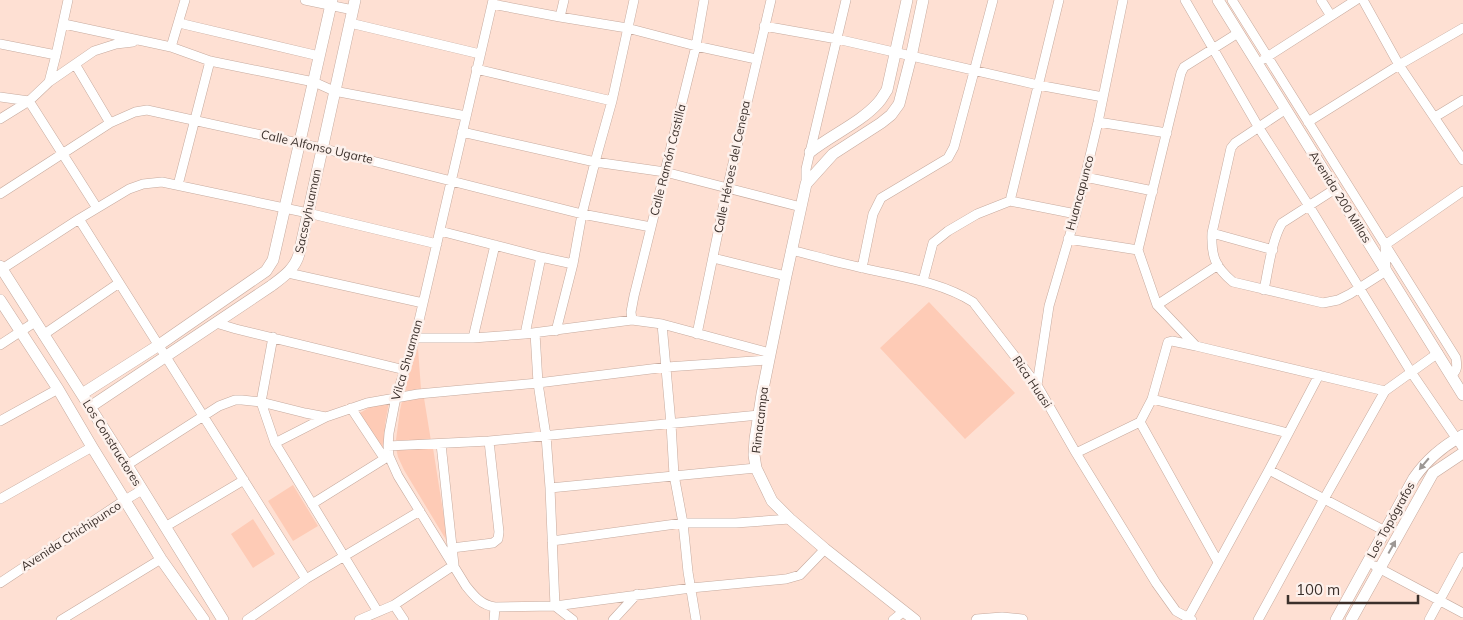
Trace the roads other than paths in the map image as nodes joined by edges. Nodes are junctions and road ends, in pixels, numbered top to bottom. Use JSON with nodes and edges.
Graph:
{"nodes":[{"id":1,"x":68,"y":0,"type":"edge"},
{"id":2,"x":185,"y":0,"type":"edge"},
{"id":3,"x":305,"y":0,"type":"edge"},
{"id":4,"x":564,"y":0,"type":"edge"},
{"id":5,"x":634,"y":0,"type":"edge"},
{"id":6,"x":704,"y":0,"type":"edge"},
{"id":7,"x":771,"y":0,"type":"edge"},
{"id":8,"x":846,"y":0,"type":"edge"},
{"id":9,"x":907,"y":0,"type":"edge"},
{"id":10,"x":923,"y":0,"type":"edge"},
{"id":11,"x":993,"y":0,"type":"edge"},
{"id":12,"x":1059,"y":0,"type":"edge"},
{"id":13,"x":1123,"y":0,"type":"edge"},
{"id":14,"x":1185,"y":0,"type":"edge"},
{"id":15,"x":1218,"y":0,"type":"edge"},
{"id":16,"x":1232,"y":0,"type":"edge"},
{"id":17,"x":1321,"y":0,"type":"edge"},
{"id":18,"x":1356,"y":0,"type":"edge"},
{"id":19,"x":1363,"y":0,"type":"edge"},
{"id":20,"x":332,"y":2,"type":"edge"},
{"id":21,"x":492,"y":2,"type":"edge"},
{"id":22,"x":354,"y":5,"type":"edge"},
{"id":23,"x":1331,"y":16,"type":"junction"},
{"id":24,"x":560,"y":18,"type":"junction"},
{"id":25,"x":179,"y":22,"type":"junction"},
{"id":26,"x":350,"y":23,"type":"junction"},
{"id":27,"x":64,"y":24,"type":"junction"},
{"id":28,"x":764,"y":26,"type":"junction"},
{"id":29,"x":627,"y":28,"type":"junction"},
{"id":30,"x":1463,"y":28,"type":"edge"},
{"id":31,"x":1238,"y":33,"type":"junction"},
{"id":32,"x":837,"y":39,"type":"junction"},
{"id":33,"x":141,"y":41,"type":"junction"},
{"id":34,"x":0,"y":44,"type":"edge"},
{"id":35,"x":696,"y":46,"type":"junction"},
{"id":36,"x":171,"y":47,"type":"junction"},
{"id":37,"x":1212,"y":48,"type":"junction"},
{"id":38,"x":895,"y":53,"type":"junction"},
{"id":39,"x":480,"y":54,"type":"junction"},
{"id":40,"x":56,"y":56,"type":"junction"},
{"id":41,"x":319,"y":56,"type":"junction"},
{"id":42,"x":911,"y":57,"type":"junction"},
{"id":43,"x":756,"y":59,"type":"junction"},
{"id":44,"x":1262,"y":60,"type":"junction"},
{"id":45,"x":210,"y":61,"type":"junction"},
{"id":46,"x":75,"y":64,"type":"junction"},
{"id":47,"x":1399,"y":65,"type":"junction"},
{"id":48,"x":476,"y":69,"type":"junction"},
{"id":49,"x":975,"y":70,"type":"junction"},
{"id":50,"x":49,"y":82,"type":"junction"},
{"id":51,"x":314,"y":82,"type":"junction"},
{"id":52,"x":1038,"y":85,"type":"junction"},
{"id":53,"x":334,"y":90,"type":"junction"},
{"id":54,"x":0,"y":96,"type":"edge"},
{"id":55,"x":1103,"y":97,"type":"junction"},
{"id":56,"x":1463,"y":100,"type":"edge"},
{"id":57,"x":28,"y":101,"type":"junction"},
{"id":58,"x":612,"y":101,"type":"junction"},
{"id":59,"x":1286,"y":109,"type":"junction"},
{"id":60,"x":466,"y":116,"type":"junction"},
{"id":61,"x":1435,"y":117,"type":"junction"},
{"id":62,"x":0,"y":118,"type":"edge"},
{"id":63,"x":196,"y":120,"type":"junction"},
{"id":64,"x":1098,"y":122,"type":"junction"},
{"id":65,"x":1308,"y":122,"type":"junction"},
{"id":66,"x":110,"y":123,"type":"junction"},
{"id":67,"x":1259,"y":128,"type":"junction"},
{"id":68,"x":462,"y":132,"type":"junction"},
{"id":69,"x":1167,"y":133,"type":"junction"},
{"id":70,"x":300,"y":143,"type":"junction"},
{"id":71,"x":321,"y":148,"type":"junction"},
{"id":72,"x":810,"y":152,"type":"junction"},
{"id":73,"x":63,"y":153,"type":"junction"},
{"id":74,"x":1463,"y":160,"type":"edge"},
{"id":75,"x":594,"y":162,"type":"junction"},
{"id":76,"x":665,"y":172,"type":"junction"},
{"id":77,"x":1085,"y":177,"type":"junction"},
{"id":78,"x":451,"y":180,"type":"junction"},
{"id":79,"x":806,"y":184,"type":"junction"},
{"id":80,"x":178,"y":185,"type":"junction"},
{"id":81,"x":727,"y":189,"type":"junction"},
{"id":82,"x":1335,"y":189,"type":"junction"},
{"id":83,"x":1153,"y":191,"type":"junction"},
{"id":84,"x":1463,"y":191,"type":"edge"},
{"id":85,"x":0,"y":194,"type":"edge"},
{"id":86,"x":1010,"y":200,"type":"junction"},
{"id":87,"x":1309,"y":206,"type":"junction"},
{"id":88,"x":98,"y":208,"type":"junction"},
{"id":89,"x":285,"y":208,"type":"junction"},
{"id":90,"x":801,"y":208,"type":"junction"},
{"id":91,"x":308,"y":213,"type":"junction"},
{"id":92,"x":582,"y":214,"type":"junction"},
{"id":93,"x":1076,"y":214,"type":"junction"},
{"id":94,"x":79,"y":219,"type":"junction"},
{"id":95,"x":651,"y":227,"type":"junction"},
{"id":96,"x":440,"y":232,"type":"junction"},
{"id":97,"x":1212,"y":233,"type":"junction"},
{"id":98,"x":1068,"y":239,"type":"junction"},
{"id":99,"x":437,"y":244,"type":"junction"},
{"id":100,"x":1385,"y":245,"type":"junction"},
{"id":101,"x":496,"y":246,"type":"junction"},
{"id":102,"x":791,"y":250,"type":"junction"},
{"id":103,"x":1138,"y":250,"type":"junction"},
{"id":104,"x":1273,"y":250,"type":"junction"},
{"id":105,"x":541,"y":257,"type":"junction"},
{"id":106,"x":713,"y":258,"type":"junction"},
{"id":107,"x":573,"y":264,"type":"junction"},
{"id":108,"x":1218,"y":265,"type":"junction"},
{"id":109,"x":1,"y":268,"type":"edge"},
{"id":110,"x":862,"y":268,"type":"junction"},
{"id":111,"x":1386,"y":271,"type":"junction"},
{"id":112,"x":288,"y":273,"type":"junction"},
{"id":113,"x":786,"y":276,"type":"junction"},
{"id":114,"x":923,"y":281,"type":"junction"},
{"id":115,"x":119,"y":283,"type":"junction"},
{"id":116,"x":1360,"y":289,"type":"junction"},
{"id":117,"x":1264,"y":290,"type":"junction"},
{"id":118,"x":0,"y":300,"type":"edge"},
{"id":119,"x":423,"y":303,"type":"junction"},
{"id":120,"x":1157,"y":305,"type":"junction"},
{"id":121,"x":632,"y":320,"type":"junction"},
{"id":122,"x":35,"y":322,"type":"junction"},
{"id":123,"x":216,"y":323,"type":"junction"},
{"id":124,"x":662,"y":324,"type":"junction"},
{"id":125,"x":556,"y":331,"type":"junction"},
{"id":126,"x":20,"y":332,"type":"junction"},
{"id":127,"x":535,"y":333,"type":"junction"},
{"id":128,"x":525,"y":334,"type":"junction"},
{"id":129,"x":697,"y":334,"type":"junction"},
{"id":130,"x":43,"y":335,"type":"junction"},
{"id":131,"x":273,"y":338,"type":"junction"},
{"id":132,"x":415,"y":338,"type":"junction"},
{"id":133,"x":473,"y":338,"type":"junction"},
{"id":134,"x":0,"y":345,"type":"edge"},
{"id":135,"x":159,"y":345,"type":"junction"},
{"id":136,"x":1196,"y":346,"type":"junction"},
{"id":137,"x":1438,"y":353,"type":"junction"},
{"id":138,"x":166,"y":356,"type":"junction"},
{"id":139,"x":769,"y":357,"type":"junction"},
{"id":140,"x":667,"y":367,"type":"junction"},
{"id":141,"x":405,"y":370,"type":"junction"},
{"id":142,"x":1411,"y":372,"type":"junction"},
{"id":143,"x":1319,"y":375,"type":"junction"},
{"id":144,"x":1451,"y":376,"type":"junction"},
{"id":145,"x":538,"y":383,"type":"junction"},
{"id":146,"x":1037,"y":385,"type":"junction"},
{"id":147,"x":58,"y":389,"type":"junction"},
{"id":148,"x":1385,"y":391,"type":"junction"},
{"id":149,"x":82,"y":394,"type":"junction"},
{"id":150,"x":1463,"y":395,"type":"edge"},
{"id":151,"x":396,"y":397,"type":"junction"},
{"id":152,"x":1152,"y":399,"type":"junction"},
{"id":153,"x":261,"y":402,"type":"junction"},
{"id":154,"x":90,"y":407,"type":"junction"},
{"id":155,"x":351,"y":408,"type":"junction"},
{"id":156,"x":759,"y":415,"type":"junction"},
{"id":157,"x":203,"y":416,"type":"junction"},
{"id":158,"x":326,"y":417,"type":"junction"},
{"id":159,"x":0,"y":421,"type":"edge"},
{"id":160,"x":1140,"y":422,"type":"junction"},
{"id":161,"x":671,"y":424,"type":"junction"},
{"id":162,"x":1288,"y":433,"type":"junction"},
{"id":163,"x":546,"y":436,"type":"junction"},
{"id":164,"x":1461,"y":440,"type":"edge"},
{"id":165,"x":488,"y":441,"type":"junction"},
{"id":166,"x":275,"y":443,"type":"junction"},
{"id":167,"x":442,"y":444,"type":"junction"},
{"id":168,"x":388,"y":446,"type":"junction"},
{"id":169,"x":92,"y":447,"type":"junction"},
{"id":170,"x":1076,"y":453,"type":"junction"},
{"id":171,"x":1463,"y":453,"type":"edge"},
{"id":172,"x":387,"y":457,"type":"junction"},
{"id":173,"x":127,"y":465,"type":"junction"},
{"id":174,"x":756,"y":468,"type":"junction"},
{"id":175,"x":1269,"y":470,"type":"junction"},
{"id":176,"x":674,"y":475,"type":"junction"},
{"id":177,"x":244,"y":480,"type":"junction"},
{"id":178,"x":550,"y":488,"type":"junction"},
{"id":179,"x":142,"y":490,"type":"junction"},
{"id":180,"x":0,"y":499,"type":"edge"},
{"id":181,"x":1324,"y":499,"type":"junction"},
{"id":182,"x":125,"y":500,"type":"junction"},
{"id":183,"x":312,"y":504,"type":"junction"},
{"id":184,"x":420,"y":511,"type":"junction"},
{"id":185,"x":790,"y":519,"type":"junction"},
{"id":186,"x":683,"y":523,"type":"junction"},
{"id":187,"x":165,"y":527,"type":"junction"},
{"id":188,"x":1385,"y":530,"type":"junction"},
{"id":189,"x":552,"y":541,"type":"junction"},
{"id":190,"x":452,"y":548,"type":"junction"},
{"id":191,"x":825,"y":549,"type":"junction"},
{"id":192,"x":343,"y":557,"type":"junction"},
{"id":193,"x":1463,"y":558,"type":"edge"},
{"id":194,"x":162,"y":559,"type":"junction"},
{"id":195,"x":1218,"y":562,"type":"junction"},
{"id":196,"x":1367,"y":562,"type":"junction"},
{"id":197,"x":454,"y":565,"type":"junction"},
{"id":198,"x":1380,"y":569,"type":"junction"},
{"id":199,"x":306,"y":579,"type":"junction"},
{"id":200,"x":0,"y":583,"type":"edge"},
{"id":201,"x":691,"y":588,"type":"junction"},
{"id":202,"x":637,"y":594,"type":"junction"},
{"id":203,"x":1440,"y":600,"type":"junction"},
{"id":204,"x":394,"y":605,"type":"junction"},
{"id":205,"x":555,"y":606,"type":"junction"},
{"id":206,"x":495,"y":607,"type":"junction"},
{"id":207,"x":76,"y":611,"type":"junction"},
{"id":208,"x":904,"y":611,"type":"junction"},
{"id":209,"x":378,"y":612,"type":"junction"},
{"id":210,"x":1463,"y":613,"type":"edge"},
{"id":211,"x":1190,"y":619,"type":"edge"},
{"id":212,"x":61,"y":620,"type":"edge"},
{"id":213,"x":82,"y":620,"type":"edge"},
{"id":214,"x":204,"y":620,"type":"edge"},
{"id":215,"x":223,"y":620,"type":"edge"},
{"id":216,"x":246,"y":620,"type":"edge"},
{"id":217,"x":359,"y":620,"type":"edge"},
{"id":218,"x":404,"y":620,"type":"edge"},
{"id":219,"x":494,"y":620,"type":"edge"},
{"id":220,"x":573,"y":620,"type":"edge"},
{"id":221,"x":613,"y":620,"type":"edge"},
{"id":222,"x":696,"y":620,"type":"edge"},
{"id":223,"x":893,"y":620,"type":"edge"},
{"id":224,"x":914,"y":620,"type":"edge"},
{"id":225,"x":977,"y":620,"type":"edge"},
{"id":226,"x":1022,"y":620,"type":"edge"},
{"id":227,"x":1258,"y":620,"type":"edge"},
{"id":228,"x":1336,"y":620,"type":"edge"},
{"id":229,"x":1351,"y":620,"type":"edge"},
{"id":230,"x":1429,"y":620,"type":"edge"}],
"edges":[{"from":1,"to":27,"type":"street"},
{"from":2,"to":25,"type":"street"},
{"from":3,"to":20,"type":"street"},
{"from":4,"to":24,"type":"street"},
{"from":5,"to":29,"type":"street"},
{"from":6,"to":35,"type":"street","name":"Calle Ramón Castilla"},
{"from":7,"to":28,"type":"street","name":"Calle Héroes del Cenepa"},
{"from":8,"to":32,"type":"street"},
{"from":9,"to":38,"type":"street"},
{"from":10,"to":42,"type":"street"},
{"from":11,"to":49,"type":"street"},
{"from":12,"to":52,"type":"street"},
{"from":13,"to":55,"type":"street","name":"Huancapunco"},
{"from":14,"to":37,"type":"street"},
{"from":15,"to":31,"type":"street","name":"Avenida 200 Millas"},
{"from":16,"to":44,"type":"street"},
{"from":17,"to":23,"type":"street"},
{"from":18,"to":23,"type":"street"},
{"from":19,"to":47,"type":"street"},
{"from":20,"to":22,"type":"street"},
{"from":20,"to":41,"type":"street"},
{"from":21,"to":24,"type":"street"},
{"from":21,"to":39,"type":"street","name":"Vilca Shuaman"},
{"from":22,"to":26,"type":"street","name":"Sacsayhuaman"},
{"from":23,"to":44,"type":"street"},
{"from":24,"to":29,"type":"street"},
{"from":25,"to":36,"type":"street"},
{"from":25,"to":41,"type":"street"},
{"from":26,"to":39,"type":"street"},
{"from":26,"to":53,"type":"street","name":"Sacsayhuaman"},
{"from":27,"to":33,"type":"street"},
{"from":27,"to":40,"type":"street"},
{"from":28,"to":32,"type":"street"},
{"from":28,"to":43,"type":"street","name":"Calle Héroes del Cenepa"},
{"from":29,"to":35,"type":"street"},
{"from":29,"to":58,"type":"street"},
{"from":30,"to":47,"type":"street"},
{"from":31,"to":37,"type":"street"},
{"from":31,"to":44,"type":"street","name":"Avenida 200 Millas"},
{"from":32,"to":38,"type":"street"},
{"from":32,"to":72,"type":"street"},
{"from":33,"to":36,"type":"street"},
{"from":33,"to":46,"type":"street"},
{"from":34,"to":40,"type":"street"},
{"from":35,"to":43,"type":"street"},
{"from":35,"to":76,"type":"street","name":"Calle Ramón Castilla"},
{"from":36,"to":45,"type":"street"},
{"from":37,"to":67,"type":"street"},
{"from":37,"to":69,"type":"street"},
{"from":38,"to":42,"type":"street"},
{"from":38,"to":72,"type":"street"},
{"from":39,"to":48,"type":"street","name":"Vilca Shuaman"},
{"from":40,"to":50,"type":"street"},
{"from":41,"to":51,"type":"street"},
{"from":42,"to":49,"type":"street"},
{"from":42,"to":79,"type":"street"},
{"from":43,"to":81,"type":"street","name":"Calle Héroes del Cenepa"},
{"from":44,"to":59,"type":"street","name":"Avenida 200 Millas"},
{"from":44,"to":65,"type":"street"},
{"from":45,"to":51,"type":"street"},
{"from":45,"to":63,"type":"street"},
{"from":46,"to":50,"type":"street"},
{"from":46,"to":66,"type":"street"},
{"from":47,"to":61,"type":"street"},
{"from":47,"to":65,"type":"street"},
{"from":48,"to":58,"type":"street"},
{"from":48,"to":60,"type":"street","name":"Vilca Shuaman"},
{"from":49,"to":52,"type":"street"},
{"from":49,"to":110,"type":"street"},
{"from":50,"to":57,"type":"street"},
{"from":51,"to":53,"type":"street"},
{"from":51,"to":70,"type":"street"},
{"from":52,"to":55,"type":"street"},
{"from":52,"to":86,"type":"street"},
{"from":53,"to":60,"type":"street"},
{"from":53,"to":71,"type":"street","name":"Sacsayhuaman"},
{"from":54,"to":57,"type":"street"},
{"from":55,"to":64,"type":"street","name":"Huancapunco"},
{"from":56,"to":61,"type":"street"},
{"from":57,"to":62,"type":"street"},
{"from":57,"to":73,"type":"street"},
{"from":58,"to":75,"type":"street"},
{"from":59,"to":67,"type":"street"},
{"from":59,"to":82,"type":"street","name":"Avenida 200 Millas"},
{"from":60,"to":68,"type":"street","name":"Vilca Shuaman"},
{"from":61,"to":74,"type":"street"},
{"from":63,"to":66,"type":"street","name":"Calle Alfonso Ugarte"},
{"from":63,"to":70,"type":"street","name":"Calle Alfonso Ugarte"},
{"from":63,"to":80,"type":"street"},
{"from":64,"to":69,"type":"street"},
{"from":64,"to":77,"type":"street","name":"Huancapunco"},
{"from":65,"to":100,"type":"street"},
{"from":66,"to":73,"type":"street","name":"Calle Alfonso Ugarte"},
{"from":67,"to":87,"type":"street"},
{"from":67,"to":97,"type":"street"},
{"from":68,"to":75,"type":"street"},
{"from":68,"to":78,"type":"street","name":"Vilca Shuaman"},
{"from":69,"to":83,"type":"street"},
{"from":70,"to":71,"type":"street","name":"Calle Alfonso Ugarte"},
{"from":70,"to":89,"type":"street"},
{"from":71,"to":78,"type":"street","name":"Calle Alfonso Ugarte"},
{"from":71,"to":91,"type":"street","name":"Sacsayhuaman"},
{"from":72,"to":79,"type":"street"},
{"from":73,"to":85,"type":"street","name":"Calle Alfonso Ugarte"},
{"from":73,"to":88,"type":"street"},
{"from":75,"to":76,"type":"street"},
{"from":75,"to":92,"type":"street"},
{"from":76,"to":81,"type":"street"},
{"from":76,"to":95,"type":"street","name":"Calle Ramón Castilla"},
{"from":77,"to":83,"type":"street"},
{"from":77,"to":93,"type":"street","name":"Huancapunco"},
{"from":78,"to":92,"type":"street","name":"Calle Alfonso Ugarte"},
{"from":78,"to":96,"type":"street","name":"Vilca Shuaman"},
{"from":79,"to":90,"type":"street","name":"Rimacampa"},
{"from":80,"to":88,"type":"street"},
{"from":80,"to":89,"type":"street"},
{"from":81,"to":90,"type":"street"},
{"from":81,"to":106,"type":"street","name":"Calle Héroes del Cenepa"},
{"from":82,"to":87,"type":"street"},
{"from":82,"to":111,"type":"street","name":"Avenida 200 Millas"},
{"from":83,"to":103,"type":"street"},
{"from":84,"to":100,"type":"street"},
{"from":86,"to":93,"type":"street"},
{"from":86,"to":114,"type":"street"},
{"from":87,"to":104,"type":"street"},
{"from":87,"to":116,"type":"street"},
{"from":88,"to":94,"type":"street"},
{"from":89,"to":91,"type":"street"},
{"from":89,"to":135,"type":"street"},
{"from":90,"to":102,"type":"street","name":"Rimacampa"},
{"from":91,"to":99,"type":"street"},
{"from":91,"to":112,"type":"street","name":"Sacsayhuaman"},
{"from":92,"to":95,"type":"street","name":"Calle Alfonso Ugarte"},
{"from":92,"to":107,"type":"street"},
{"from":93,"to":98,"type":"street","name":"Huancapunco"},
{"from":94,"to":109,"type":"street"},
{"from":94,"to":115,"type":"street"},
{"from":95,"to":121,"type":"street","name":"Calle Ramón Castilla"},
{"from":96,"to":99,"type":"street","name":"Vilca Shuaman"},
{"from":96,"to":101,"type":"street"},
{"from":97,"to":104,"type":"street"},
{"from":97,"to":108,"type":"street"},
{"from":98,"to":103,"type":"street"},
{"from":98,"to":146,"type":"street","name":"Huancapunco"},
{"from":99,"to":119,"type":"street","name":"Vilca Shuaman"},
{"from":100,"to":111,"type":"street"},
{"from":100,"to":144,"type":"street"},
{"from":101,"to":105,"type":"street"},
{"from":101,"to":133,"type":"street"},
{"from":102,"to":110,"type":"street","name":"Rica Huasi"},
{"from":102,"to":113,"type":"street","name":"Rimacampa"},
{"from":103,"to":120,"type":"street"},
{"from":104,"to":117,"type":"street"},
{"from":105,"to":107,"type":"street"},
{"from":105,"to":128,"type":"street"},
{"from":106,"to":113,"type":"street"},
{"from":106,"to":129,"type":"street","name":"Calle Héroes del Cenepa"},
{"from":107,"to":125,"type":"street"},
{"from":108,"to":117,"type":"street"},
{"from":108,"to":120,"type":"street"},
{"from":109,"to":122,"type":"street","name":"Los Constructores"},
{"from":110,"to":114,"type":"street","name":"Rica Huasi"},
{"from":111,"to":116,"type":"street"},
{"from":111,"to":137,"type":"street","name":"Avenida 200 Millas"},
{"from":112,"to":119,"type":"street"},
{"from":112,"to":123,"type":"street","name":"Sacsayhuaman"},
{"from":113,"to":139,"type":"street","name":"Rimacampa"},
{"from":114,"to":146,"type":"street","name":"Rica Huasi"},
{"from":115,"to":130,"type":"street"},
{"from":115,"to":135,"type":"street"},
{"from":116,"to":117,"type":"street"},
{"from":116,"to":142,"type":"street"},
{"from":118,"to":126,"type":"street","name":"Los Constructores"},
{"from":119,"to":132,"type":"street","name":"Vilca Shuaman"},
{"from":120,"to":136,"type":"street"},
{"from":121,"to":124,"type":"street"},
{"from":121,"to":125,"type":"street"},
{"from":122,"to":126,"type":"street"},
{"from":122,"to":130,"type":"street","name":"Los Constructores"},
{"from":123,"to":131,"type":"street"},
{"from":123,"to":138,"type":"street","name":"Sacsayhuaman"},
{"from":124,"to":129,"type":"street"},
{"from":124,"to":140,"type":"street"},
{"from":125,"to":127,"type":"street"},
{"from":126,"to":134,"type":"street"},
{"from":126,"to":147,"type":"street","name":"Los Constructores"},
{"from":127,"to":128,"type":"street"},
{"from":127,"to":145,"type":"street"},
{"from":128,"to":133,"type":"street"},
{"from":129,"to":139,"type":"street"},
{"from":130,"to":149,"type":"street","name":"Los Constructores"},
{"from":131,"to":141,"type":"street"},
{"from":131,"to":153,"type":"street"},
{"from":132,"to":133,"type":"street"},
{"from":132,"to":141,"type":"street","name":"Vilca Shuaman"},
{"from":135,"to":138,"type":"street"},
{"from":135,"to":149,"type":"street"},
{"from":136,"to":143,"type":"street"},
{"from":136,"to":152,"type":"street"},
{"from":137,"to":142,"type":"street"},
{"from":137,"to":144,"type":"street","name":"Avenida 200 Millas"},
{"from":138,"to":154,"type":"street","name":"Sacsayhuaman"},
{"from":138,"to":157,"type":"street"},
{"from":139,"to":140,"type":"street"},
{"from":139,"to":156,"type":"street","name":"Rimacampa"},
{"from":140,"to":145,"type":"street"},
{"from":140,"to":161,"type":"street"},
{"from":141,"to":151,"type":"street","name":"Vilca Shuaman"},
{"from":142,"to":148,"type":"street"},
{"from":142,"to":164,"type":"street"},
{"from":143,"to":148,"type":"street"},
{"from":143,"to":162,"type":"street"},
{"from":144,"to":150,"type":"street","name":"Avenida 200 Millas"},
{"from":145,"to":151,"type":"street"},
{"from":145,"to":163,"type":"street"},
{"from":146,"to":170,"type":"street","name":"Rica Huasi"},
{"from":147,"to":159,"type":"street"},
{"from":147,"to":169,"type":"street","name":"Los Constructores"},
{"from":148,"to":181,"type":"street"},
{"from":149,"to":154,"type":"street","name":"Los Constructores"},
{"from":151,"to":155,"type":"street"},
{"from":151,"to":168,"type":"street","name":"Vilca Shuaman"},
{"from":152,"to":160,"type":"street"},
{"from":152,"to":162,"type":"street"},
{"from":153,"to":157,"type":"street"},
{"from":153,"to":158,"type":"street"},
{"from":153,"to":166,"type":"street"},
{"from":154,"to":173,"type":"street","name":"Los Constructores"},
{"from":155,"to":158,"type":"street"},
{"from":155,"to":172,"type":"street"},
{"from":156,"to":161,"type":"street"},
{"from":156,"to":174,"type":"street","name":"Rimacampa"},
{"from":157,"to":173,"type":"street"},
{"from":157,"to":177,"type":"street"},
{"from":158,"to":166,"type":"street"},
{"from":160,"to":170,"type":"street"},
{"from":160,"to":195,"type":"street"},
{"from":161,"to":163,"type":"street"},
{"from":161,"to":176,"type":"street"},
{"from":162,"to":175,"type":"street"},
{"from":163,"to":165,"type":"street"},
{"from":163,"to":178,"type":"street"},
{"from":164,"to":188,"type":"street","name":"Los Topógrafos","one_way":true},
{"from":165,"to":167,"type":"street"},
{"from":165,"to":190,"type":"street"},
{"from":166,"to":183,"type":"street"},
{"from":167,"to":168,"type":"street"},
{"from":167,"to":190,"type":"street"},
{"from":168,"to":172,"type":"street","name":"Vilca Shuaman"},
{"from":169,"to":180,"type":"street"},
{"from":169,"to":182,"type":"street","name":"Los Constructores"},
{"from":170,"to":211,"type":"street","name":"Rica Huasi"},
{"from":198,"to":171,"type":"street","name":"Los Topógrafos","one_way":true},
{"from":172,"to":183,"type":"street"},
{"from":172,"to":184,"type":"street","name":"Vilca Shuaman"},
{"from":173,"to":179,"type":"street","name":"Los Constructores"},
{"from":174,"to":176,"type":"street"},
{"from":174,"to":185,"type":"street","name":"Rimacampa"},
{"from":175,"to":181,"type":"street"},
{"from":175,"to":195,"type":"street"},
{"from":176,"to":178,"type":"street"},
{"from":176,"to":186,"type":"street"},
{"from":177,"to":187,"type":"street"},
{"from":177,"to":199,"type":"street"},
{"from":178,"to":189,"type":"street"},
{"from":179,"to":182,"type":"street","name":"Avenida Chichipunco"},
{"from":179,"to":187,"type":"street","name":"Los Constructores"},
{"from":181,"to":188,"type":"street"},
{"from":181,"to":227,"type":"street"},
{"from":182,"to":194,"type":"street","name":"Los Constructores"},
{"from":182,"to":200,"type":"street","name":"Avenida Chichipunco"},
{"from":183,"to":192,"type":"street"},
{"from":184,"to":192,"type":"street"},
{"from":184,"to":197,"type":"street","name":"Vilca Shuaman"},
{"from":185,"to":186,"type":"street"},
{"from":185,"to":191,"type":"street","name":"Rimacampa"},
{"from":186,"to":189,"type":"street"},
{"from":186,"to":201,"type":"street"},
{"from":187,"to":215,"type":"street","name":"Los Constructores"},
{"from":188,"to":196,"type":"street","name":"Los Topógrafos"},
{"from":189,"to":205,"type":"street"},
{"from":190,"to":197,"type":"street"},
{"from":191,"to":201,"type":"street","name":"Vilca Shuaman"},
{"from":191,"to":208,"type":"street","name":"Rimacampa"},
{"from":192,"to":199,"type":"street"},
{"from":192,"to":209,"type":"street"},
{"from":193,"to":203,"type":"street"},
{"from":194,"to":207,"type":"street"},
{"from":194,"to":214,"type":"street","name":"Los Constructores"},
{"from":195,"to":211,"type":"street"},
{"from":196,"to":198,"type":"street"},
{"from":196,"to":228,"type":"street","name":"Los Topógrafos"},
{"from":197,"to":204,"type":"street"},
{"from":197,"to":206,"type":"street","name":"Vilca Shuaman"},
{"from":198,"to":203,"type":"street"},
{"from":198,"to":229,"type":"street","name":"Los Topógrafos"},
{"from":199,"to":216,"type":"street"},
{"from":201,"to":202,"type":"street","name":"Vilca Shuaman"},
{"from":201,"to":222,"type":"street"},
{"from":202,"to":205,"type":"street","name":"Vilca Shuaman"},
{"from":202,"to":221,"type":"street"},
{"from":203,"to":210,"type":"street"},
{"from":203,"to":230,"type":"street"},
{"from":204,"to":209,"type":"street"},
{"from":204,"to":218,"type":"street"},
{"from":205,"to":206,"type":"street","name":"Vilca Shuaman"},
{"from":205,"to":220,"type":"street"},
{"from":206,"to":219,"type":"street"},
{"from":207,"to":212,"type":"street"},
{"from":207,"to":213,"type":"street"},
{"from":208,"to":223,"type":"street"},
{"from":208,"to":224,"type":"street","name":"Rimacampa"},
{"from":209,"to":217,"type":"street"},
{"from":225,"to":226,"type":"street"}]}
